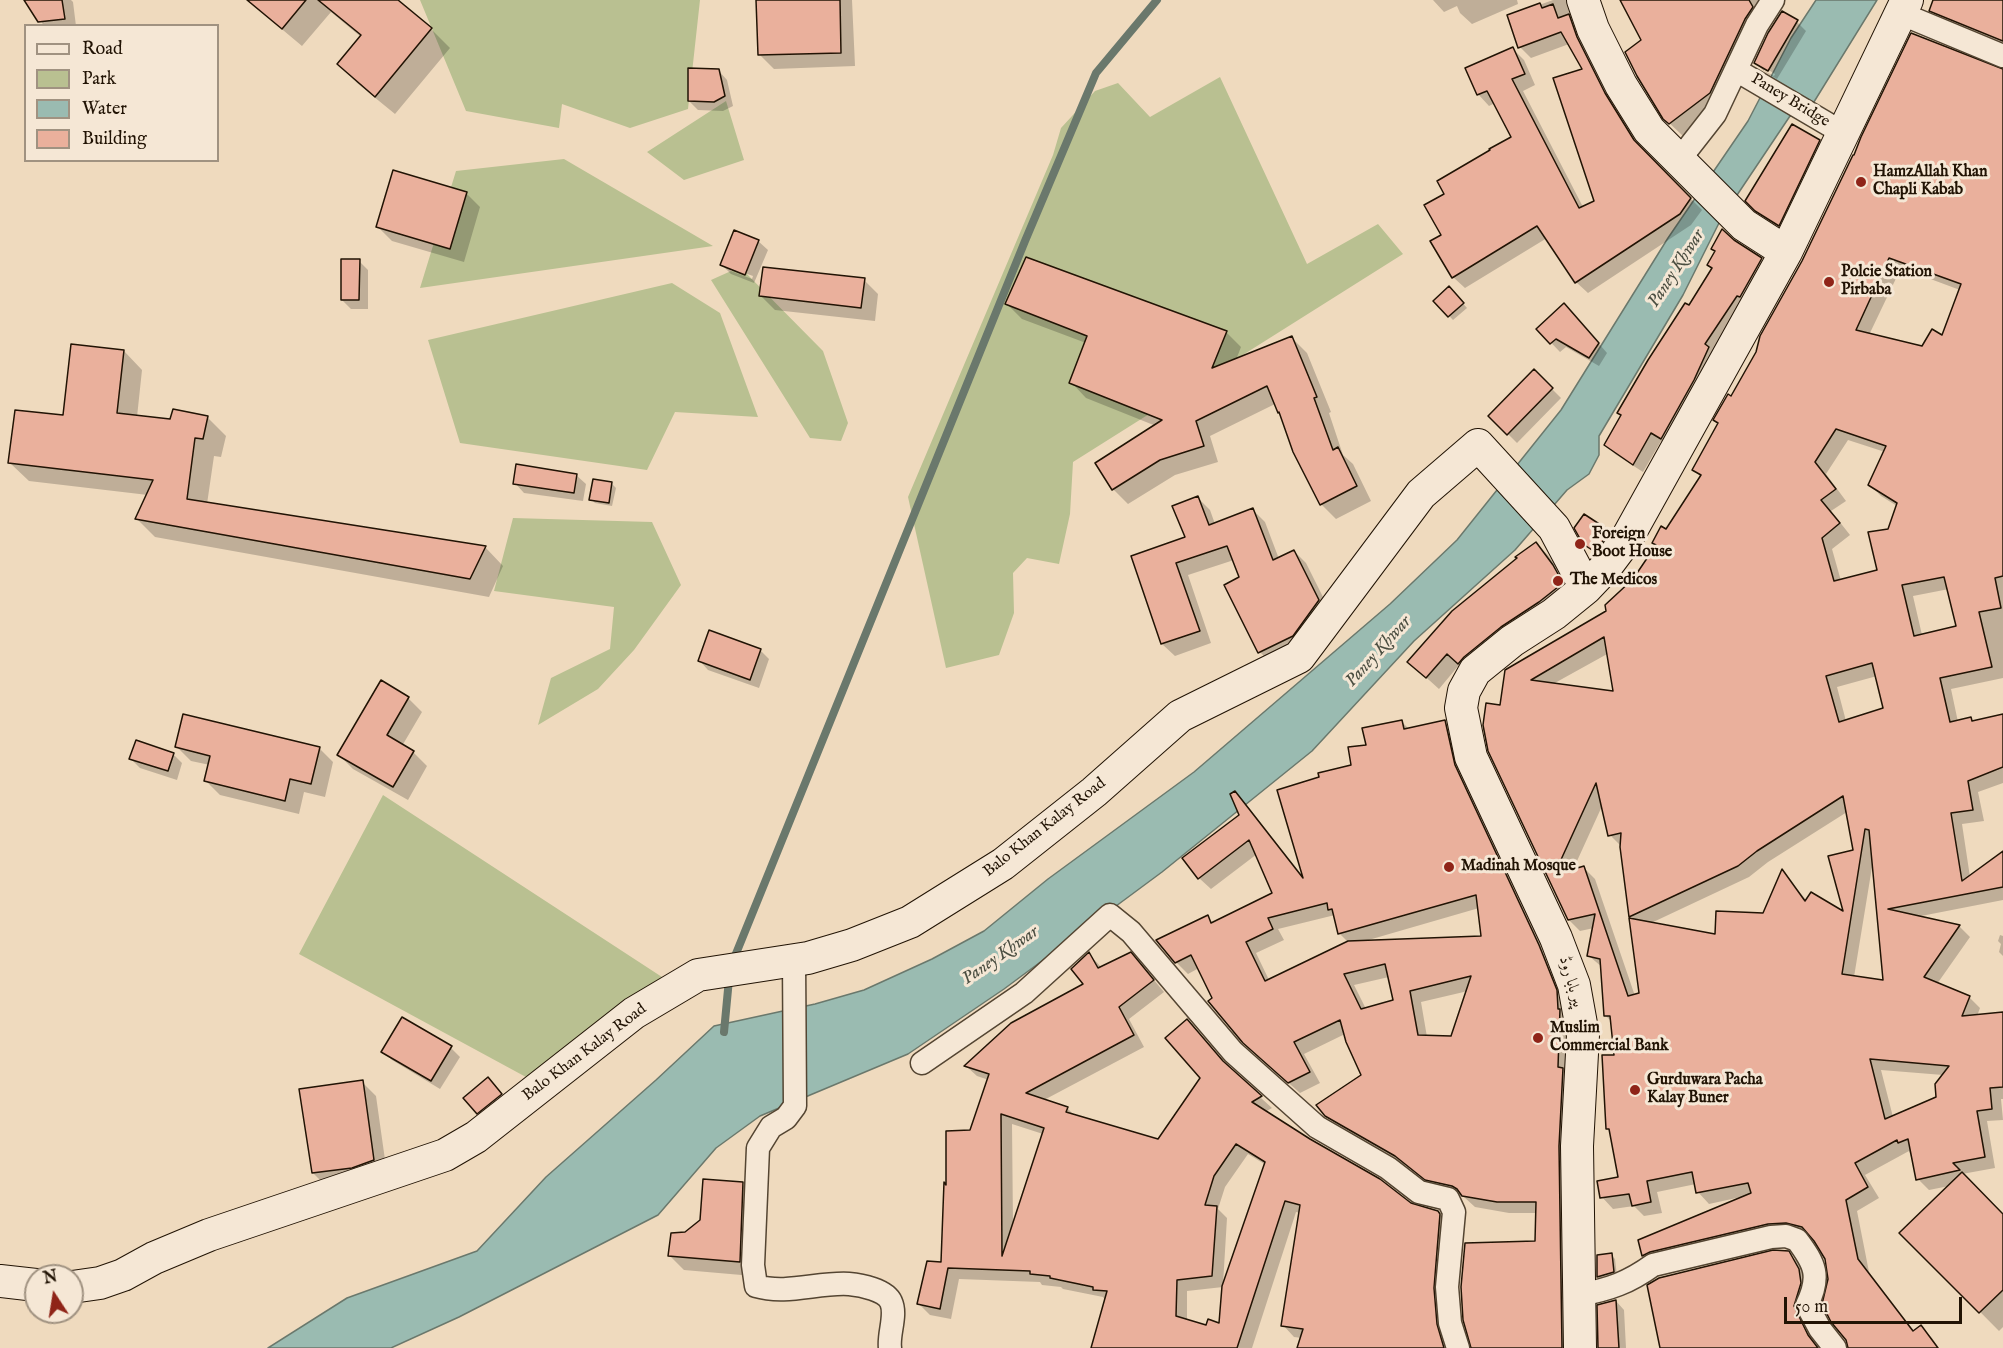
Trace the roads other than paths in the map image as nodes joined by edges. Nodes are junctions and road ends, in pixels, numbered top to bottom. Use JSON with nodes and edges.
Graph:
{"nodes":[{"id":1,"x":1583,"y":0,"type":"edge"},
{"id":2,"x":1773,"y":0,"type":"edge"},
{"id":3,"x":1904,"y":7,"type":"edge"},
{"id":4,"x":2003,"y":56,"type":"edge"},
{"id":5,"x":1736,"y":70,"type":"junction"},
{"id":6,"x":1843,"y":133,"type":"junction"},
{"id":7,"x":1687,"y":169,"type":"junction"},
{"id":8,"x":1786,"y":252,"type":"junction"},
{"id":9,"x":1586,"y":588,"type":"junction"},
{"id":10,"x":794,"y":959,"type":"junction"},
{"id":11,"x":922,"y":1062,"type":"dead end"},
{"id":12,"x":0,"y":1281,"type":"edge"},
{"id":13,"x":24,"y":1284,"type":"edge"},
{"id":14,"x":84,"y":1285,"type":"edge"},
{"id":15,"x":1580,"y":1295,"type":"junction"},
{"id":16,"x":890,"y":1348,"type":"edge"},
{"id":17,"x":1458,"y":1348,"type":"edge"},
{"id":18,"x":1581,"y":1348,"type":"edge"},
{"id":19,"x":1835,"y":1348,"type":"edge"}],
"edges":[{"from":1,"to":7,"type":"street"},
{"from":2,"to":5,"type":"street"},
{"from":3,"to":4,"type":"street"},
{"from":3,"to":6,"type":"street"},
{"from":5,"to":6,"type":"street","name":"Paney Bridge"},
{"from":5,"to":7,"type":"street"},
{"from":6,"to":8,"type":"street"},
{"from":7,"to":8,"type":"street"},
{"from":8,"to":9,"type":"street"},
{"from":9,"to":10,"type":"street","name":"Balo Khan Kalay Road"},
{"from":9,"to":15,"type":"street","name":"پیر بابا روڈ"},
{"from":10,"to":14,"type":"street","name":"Balo Khan Kalay Road"},
{"from":10,"to":16,"type":"street"},
{"from":11,"to":17,"type":"street"},
{"from":12,"to":13,"type":"street"},
{"from":15,"to":18,"type":"street","name":"پیر بابا روڈ"},
{"from":15,"to":19,"type":"street"}]}
